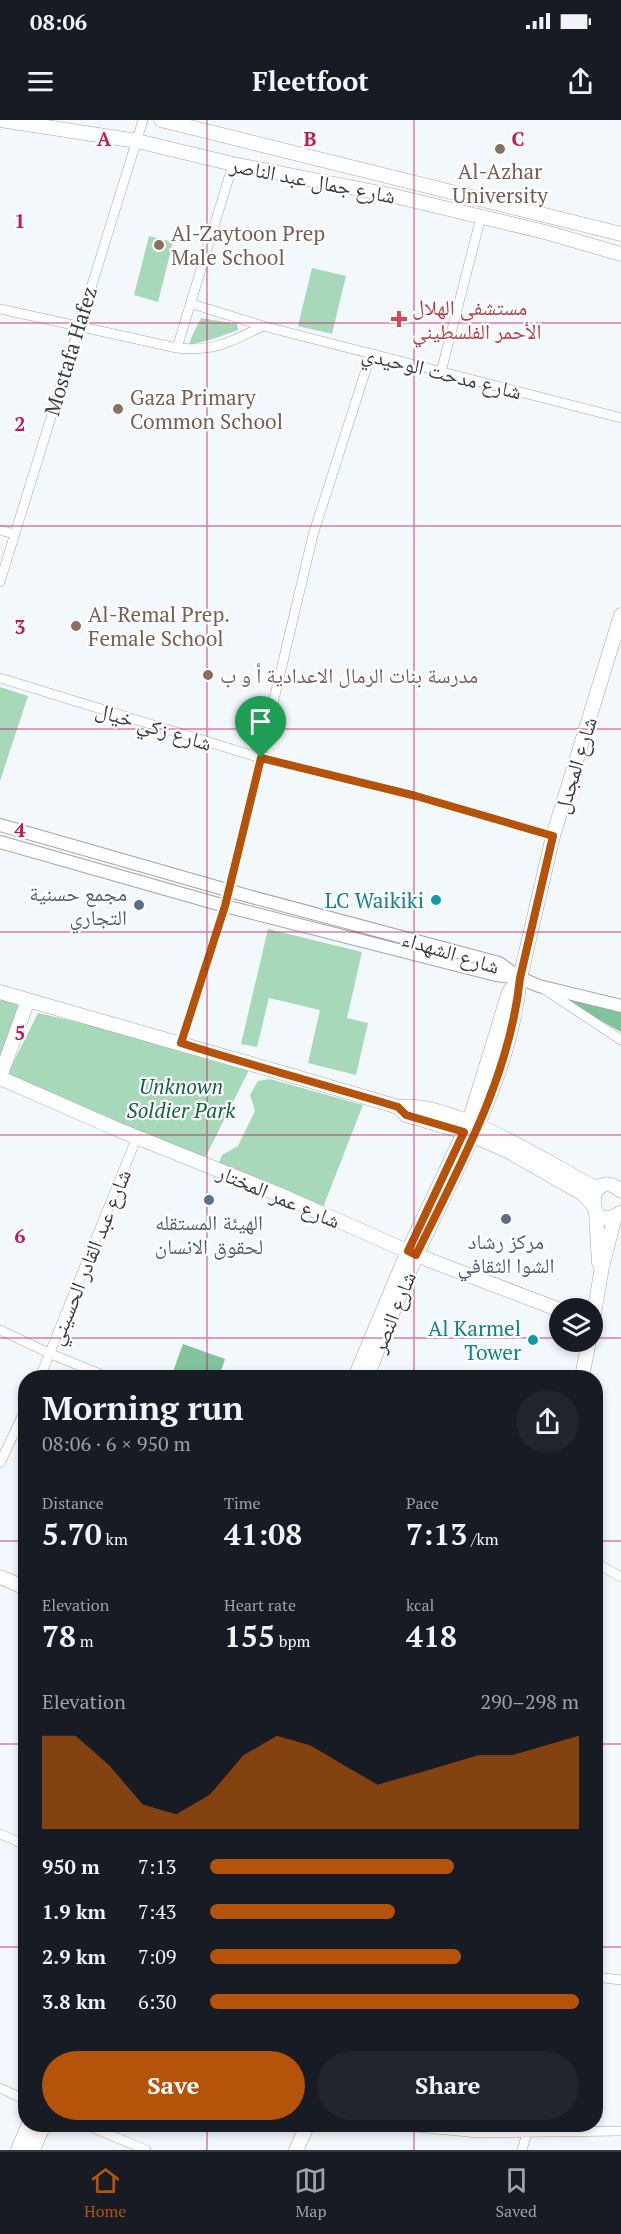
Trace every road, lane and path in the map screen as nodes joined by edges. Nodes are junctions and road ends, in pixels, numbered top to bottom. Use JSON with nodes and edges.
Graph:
{"nodes":[{"id":1,"x":1,"y":120,"type":"edge"},
{"id":2,"x":143,"y":120,"type":"edge"},
{"id":3,"x":161,"y":120,"type":"edge"},
{"id":4,"x":137,"y":141,"type":"junction"},
{"id":5,"x":233,"y":164,"type":"junction"},
{"id":6,"x":481,"y":218,"type":"junction"},
{"id":7,"x":621,"y":234,"type":"edge"},
{"id":8,"x":621,"y":254,"type":"edge"},
{"id":9,"x":192,"y":304,"type":"junction"},
{"id":10,"x":0,"y":309,"type":"edge"},
{"id":11,"x":263,"y":326,"type":"junction"},
{"id":12,"x":77,"y":327,"type":"junction"},
{"id":13,"x":177,"y":348,"type":"junction"},
{"id":14,"x":371,"y":354,"type":"junction"},
{"id":15,"x":441,"y":372,"type":"junction"},
{"id":16,"x":621,"y":418,"type":"edge"},
{"id":17,"x":0,"y":530,"type":"edge"},
{"id":18,"x":14,"y":534,"type":"junction"},
{"id":19,"x":0,"y":582,"type":"edge"},
{"id":20,"x":621,"y":615,"type":"edge"},
{"id":21,"x":0,"y":678,"type":"edge"},
{"id":22,"x":261,"y":758,"type":"junction"},
{"id":23,"x":0,"y":825,"type":"edge"},
{"id":24,"x":553,"y":836,"type":"junction"},
{"id":25,"x":0,"y":842,"type":"edge"},
{"id":26,"x":228,"y":891,"type":"junction"},
{"id":27,"x":225,"y":906,"type":"junction"},
{"id":28,"x":520,"y":978,"type":"junction"},
{"id":29,"x":539,"y":986,"type":"junction"},
{"id":30,"x":0,"y":992,"type":"edge"},
{"id":31,"x":28,"y":1000,"type":"junction"},
{"id":32,"x":621,"y":1006,"type":"edge"},
{"id":33,"x":621,"y":1040,"type":"edge"},
{"id":34,"x":181,"y":1043,"type":"junction"},
{"id":35,"x":0,"y":1078,"type":"edge"},
{"id":36,"x":471,"y":1129,"type":"junction"},
{"id":37,"x":137,"y":1137,"type":"junction"},
{"id":38,"x":600,"y":1187,"type":"junction"},
{"id":39,"x":621,"y":1191,"type":"edge"},
{"id":40,"x":595,"y":1208,"type":"junction"},
{"id":41,"x":619,"y":1215,"type":"edge"},
{"id":42,"x":621,"y":1237,"type":"edge"},
{"id":43,"x":412,"y":1253,"type":"junction"},
{"id":44,"x":601,"y":1272,"type":"junction"},
{"id":45,"x":597,"y":1298,"type":"edge"},
{"id":46,"x":549,"y":1306,"type":"edge"},
{"id":47,"x":0,"y":1329,"type":"edge"},
{"id":48,"x":587,"y":1352,"type":"edge"},
{"id":49,"x":51,"y":1354,"type":"junction"},
{"id":50,"x":43,"y":1370,"type":"edge"},
{"id":51,"x":90,"y":1370,"type":"edge"},
{"id":52,"x":358,"y":1370,"type":"edge"},
{"id":53,"x":370,"y":1370,"type":"edge"},
{"id":54,"x":583,"y":1370,"type":"edge"},
{"id":55,"x":18,"y":1425,"type":"edge"},
{"id":56,"x":0,"y":1463,"type":"edge"},
{"id":57,"x":603,"y":1567,"type":"edge"},
{"id":58,"x":0,"y":1577,"type":"edge"},
{"id":59,"x":621,"y":1577,"type":"edge"},
{"id":60,"x":18,"y":1585,"type":"edge"},
{"id":61,"x":0,"y":1834,"type":"edge"},
{"id":62,"x":18,"y":1842,"type":"edge"},
{"id":63,"x":603,"y":1978,"type":"edge"},
{"id":64,"x":621,"y":1980,"type":"edge"},
{"id":65,"x":0,"y":2088,"type":"edge"},
{"id":66,"x":18,"y":2096,"type":"edge"},
{"id":67,"x":603,"y":2131,"type":"edge"},
{"id":68,"x":621,"y":2131,"type":"edge"},
{"id":69,"x":26,"y":2132,"type":"edge"},
{"id":70,"x":41,"y":2132,"type":"edge"},
{"id":71,"x":103,"y":2132,"type":"edge"},
{"id":72,"x":304,"y":2132,"type":"edge"},
{"id":73,"x":468,"y":2132,"type":"edge"},
{"id":74,"x":574,"y":2132,"type":"edge"},
{"id":75,"x":527,"y":2133,"type":"junction"},
{"id":76,"x":18,"y":2150,"type":"edge"},
{"id":77,"x":33,"y":2150,"type":"edge"},
{"id":78,"x":146,"y":2150,"type":"edge"},
{"id":79,"x":296,"y":2150,"type":"edge"},
{"id":80,"x":522,"y":2150,"type":"edge"}],
"edges":[{"from":1,"to":4,"type":"main road","name":"شارع جمال عبد الناصر"},
{"from":2,"to":4,"type":"street","name":"Mostafa Hafez"},
{"from":3,"to":7,"type":"main road","name":"شارع جمال عبد الناصر"},
{"from":4,"to":5,"type":"main road","name":"شارع جمال عبد الناصر"},
{"from":4,"to":12,"type":"street","name":"Mostafa Hafez"},
{"from":5,"to":6,"type":"main road","name":"شارع جمال عبد الناصر"},
{"from":5,"to":9,"type":"street"},
{"from":6,"to":8,"type":"main road","name":"شارع جمال عبد الناصر"},
{"from":6,"to":15,"type":"street"},
{"from":9,"to":11,"type":"street","name":"شارع مدحت الوحيدي"},
{"from":9,"to":13,"type":"street"},
{"from":10,"to":12,"type":"street"},
{"from":11,"to":13,"type":"street"},
{"from":11,"to":14,"type":"street","name":"شارع مدحت الوحيدي"},
{"from":12,"to":13,"type":"street"},
{"from":12,"to":18,"type":"street","name":"Mostafa Hafez"},
{"from":14,"to":15,"type":"street","name":"شارع مدحت الوحيدي"},
{"from":14,"to":22,"type":"street"},
{"from":15,"to":16,"type":"street","name":"شارع مدحت الوحيدي"},
{"from":17,"to":18,"type":"street"},
{"from":18,"to":19,"type":"street","name":"Mostafa Hafez"},
{"from":20,"to":24,"type":"main road","name":"شارع المجدل"},
{"from":21,"to":22,"type":"street","name":"شارع زكي خيال"},
{"from":22,"to":24,"type":"street","name":"شارع زكي خيال"},
{"from":22,"to":26,"type":"street"},
{"from":23,"to":26,"type":"street","name":"شارع الشهداء"},
{"from":24,"to":28,"type":"main road","name":"شارع المجدل"},
{"from":25,"to":27,"type":"street","name":"شارع الشهداء"},
{"from":26,"to":27,"type":"street"},
{"from":26,"to":28,"type":"street","name":"شارع الشهداء"},
{"from":27,"to":28,"type":"street","name":"شارع الشهداء"},
{"from":27,"to":34,"type":"street"},
{"from":28,"to":29,"type":"street"},
{"from":28,"to":36,"type":"main road","name":"شارع المجدل"},
{"from":29,"to":32,"type":"street"},
{"from":29,"to":33,"type":"street"},
{"from":30,"to":31,"type":"main road"},
{"from":31,"to":34,"type":"main road"},
{"from":31,"to":35,"type":"main road"},
{"from":34,"to":36,"type":"main road"},
{"from":35,"to":37,"type":"main road","name":"شارع عمر المختار"},
{"from":36,"to":38,"type":"main road"},
{"from":36,"to":40,"type":"main road"},
{"from":36,"to":43,"type":"main road","name":"شارع النصر"},
{"from":37,"to":43,"type":"main road","name":"شارع عمر المختار"},
{"from":37,"to":49,"type":"street","name":"شارع عبد القادر الحسيني"},
{"from":38,"to":39,"type":"main road"},
{"from":38,"to":40,"type":"main road"},
{"from":40,"to":41,"type":"main road"},
{"from":40,"to":44,"type":"main road"},
{"from":41,"to":44,"type":"main road"},
{"from":42,"to":44,"type":"main road"},
{"from":43,"to":46,"type":"main road","name":"شارع عمر المختار"},
{"from":43,"to":52,"type":"main road","name":"شارع النصر"},
{"from":43,"to":53,"type":"main road","name":"شارع النصر"},
{"from":44,"to":45,"type":"main road"},
{"from":47,"to":49,"type":"street"},
{"from":48,"to":54,"type":"main road"},
{"from":49,"to":50,"type":"street","name":"شارع عبد القادر الحسيني"},
{"from":49,"to":51,"type":"street"},
{"from":55,"to":56,"type":"street"},
{"from":57,"to":59,"type":"street"},
{"from":58,"to":60,"type":"main road"},
{"from":61,"to":62,"type":"street"},
{"from":63,"to":64,"type":"street"},
{"from":65,"to":66,"type":"street"},
{"from":67,"to":68,"type":"street"},
{"from":69,"to":76,"type":"main road"},
{"from":70,"to":77,"type":"main road"},
{"from":71,"to":78,"type":"street"},
{"from":72,"to":79,"type":"main road"},
{"from":73,"to":75,"type":"street"},
{"from":74,"to":75,"type":"street"},
{"from":75,"to":80,"type":"street"}]}
